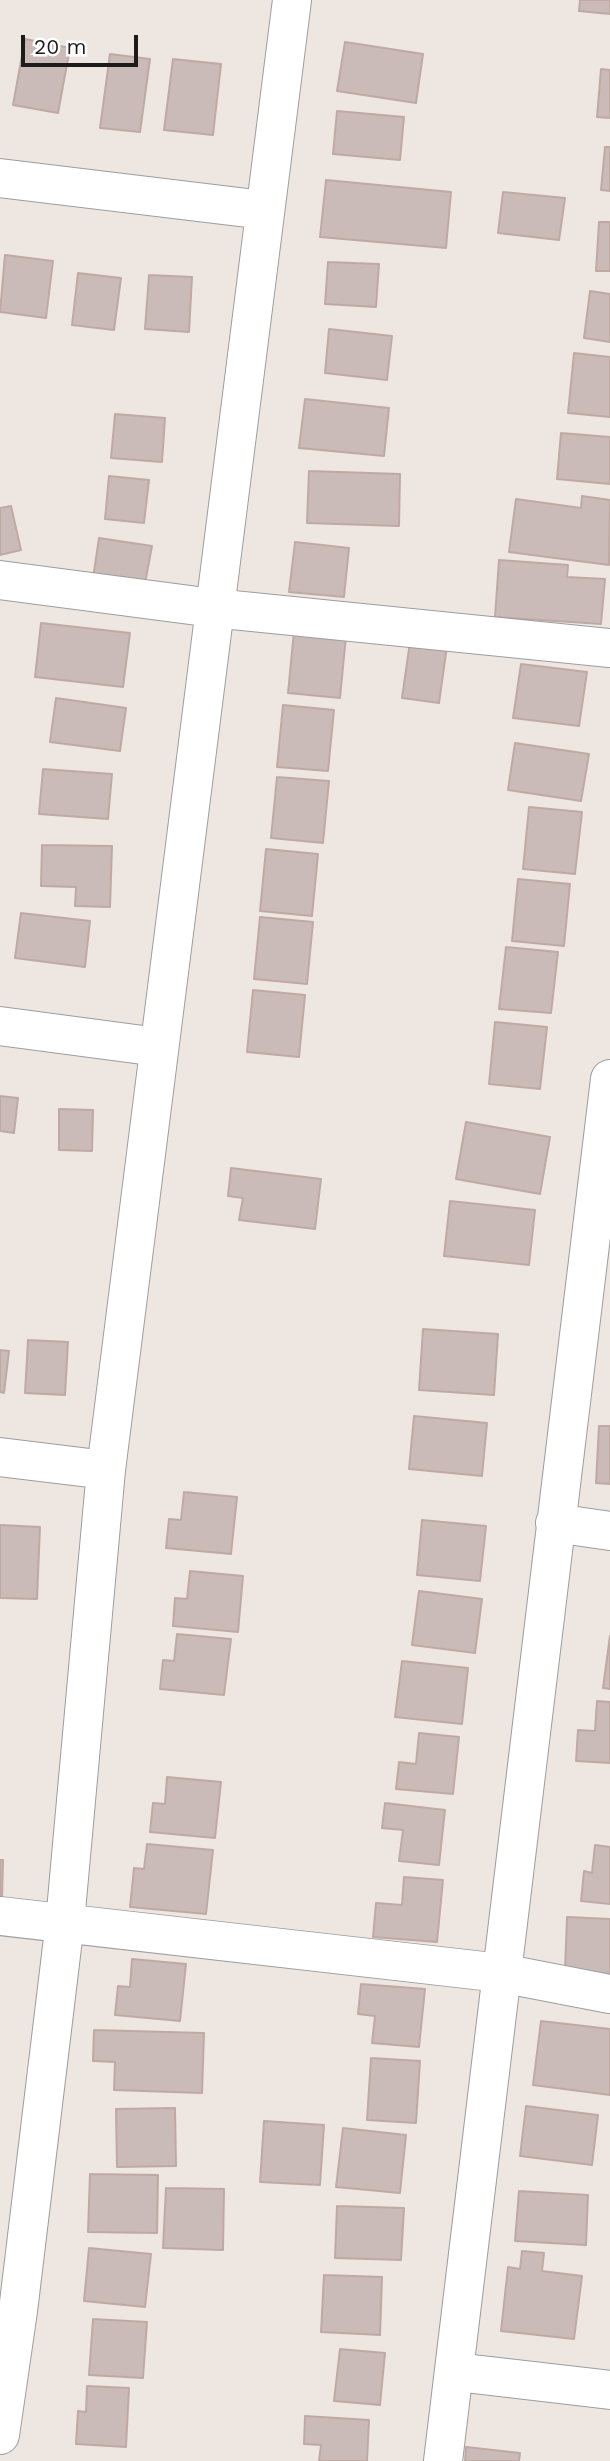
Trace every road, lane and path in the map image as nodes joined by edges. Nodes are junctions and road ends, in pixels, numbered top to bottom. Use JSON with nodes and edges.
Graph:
{"nodes":[{"id":1,"x":292,"y":0,"type":"edge"},
{"id":2,"x":0,"y":178,"type":"edge"},
{"id":3,"x":264,"y":210,"type":"junction"},
{"id":4,"x":0,"y":580,"type":"edge"},
{"id":5,"x":213,"y":608,"type":"junction"},
{"id":6,"x":610,"y":648,"type":"edge"},
{"id":7,"x":0,"y":1026,"type":"edge"},
{"id":8,"x":158,"y":1047,"type":"junction"},
{"id":9,"x":609,"y":1098,"type":"edge"},
{"id":10,"x":0,"y":1457,"type":"edge"},
{"id":11,"x":106,"y":1470,"type":"junction"},
{"id":12,"x":555,"y":1523,"type":"junction"},
{"id":13,"x":610,"y":1531,"type":"edge"},
{"id":14,"x":0,"y":1916,"type":"edge"},
{"id":15,"x":65,"y":1922,"type":"junction"},
{"id":16,"x":501,"y":1973,"type":"junction"},
{"id":17,"x":610,"y":1994,"type":"edge"},
{"id":18,"x":9,"y":2310,"type":"edge"},
{"id":19,"x":456,"y":2372,"type":"junction"},
{"id":20,"x":610,"y":2390,"type":"edge"},
{"id":21,"x":0,"y":2435,"type":"edge"},
{"id":22,"x":443,"y":2461,"type":"edge"}],
"edges":[{"from":1,"to":3,"type":"street"},
{"from":2,"to":3,"type":"street"},
{"from":3,"to":5,"type":"street"},
{"from":4,"to":5,"type":"street"},
{"from":5,"to":6,"type":"street"},
{"from":5,"to":8,"type":"street"},
{"from":7,"to":8,"type":"street"},
{"from":8,"to":11,"type":"street"},
{"from":9,"to":12,"type":"street"},
{"from":10,"to":11,"type":"street"},
{"from":11,"to":15,"type":"street"},
{"from":12,"to":13,"type":"street"},
{"from":12,"to":16,"type":"street"},
{"from":14,"to":15,"type":"street"},
{"from":15,"to":16,"type":"street"},
{"from":15,"to":18,"type":"street"},
{"from":16,"to":17,"type":"street"},
{"from":16,"to":19,"type":"street"},
{"from":18,"to":21,"type":"street"},
{"from":19,"to":20,"type":"street"},
{"from":19,"to":22,"type":"street"}]}
